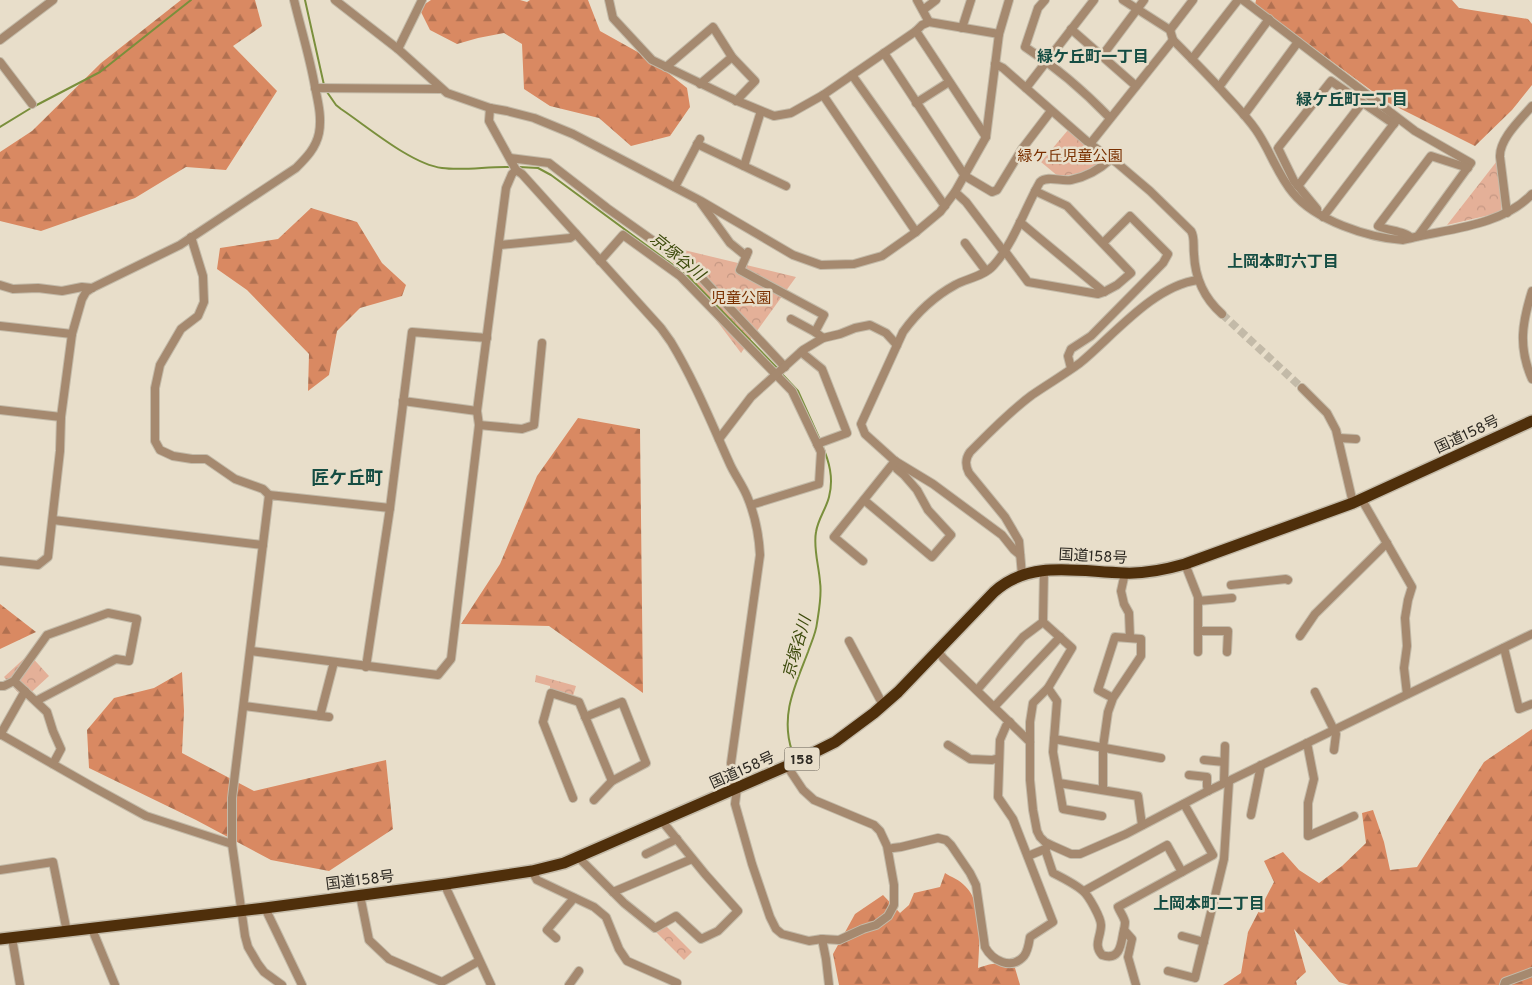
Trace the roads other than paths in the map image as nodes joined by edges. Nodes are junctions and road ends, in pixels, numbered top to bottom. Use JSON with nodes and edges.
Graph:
{"nodes":[{"id":1,"x":52,"y":0,"type":"edge"},
{"id":2,"x":294,"y":0,"type":"edge"},
{"id":3,"x":335,"y":0,"type":"edge"},
{"id":4,"x":422,"y":0,"type":"edge"},
{"id":5,"x":609,"y":0,"type":"edge"},
{"id":6,"x":917,"y":0,"type":"edge"},
{"id":7,"x":936,"y":0,"type":"edge"},
{"id":8,"x":970,"y":0,"type":"edge"},
{"id":9,"x":1009,"y":0,"type":"edge"},
{"id":10,"x":1045,"y":0,"type":"edge"},
{"id":11,"x":1094,"y":0,"type":"edge"},
{"id":12,"x":1123,"y":0,"type":"edge"},
{"id":13,"x":1144,"y":0,"type":"edge"},
{"id":14,"x":1193,"y":0,"type":"edge"},
{"id":15,"x":1238,"y":0,"type":"edge"},
{"id":16,"x":1243,"y":0,"type":"edge"},
{"id":17,"x":1137,"y":9,"type":"junction"},
{"id":18,"x":924,"y":10,"type":"junction"},
{"id":19,"x":1269,"y":19,"type":"junction"},
{"id":20,"x":929,"y":22,"type":"junction"},
{"id":21,"x":962,"y":28,"type":"junction"},
{"id":22,"x":1071,"y":29,"type":"junction"},
{"id":23,"x":1170,"y":30,"type":"junction"},
{"id":24,"x":916,"y":31,"type":"junction"},
{"id":25,"x":999,"y":34,"type":"junction"},
{"id":26,"x":0,"y":40,"type":"edge"},
{"id":27,"x":1173,"y":40,"type":"junction"},
{"id":28,"x":1298,"y":42,"type":"junction"},
{"id":29,"x":398,"y":49,"type":"junction"},
{"id":30,"x":884,"y":52,"type":"junction"},
{"id":31,"x":732,"y":56,"type":"junction"},
{"id":32,"x":1102,"y":56,"type":"junction"},
{"id":33,"x":1192,"y":59,"type":"junction"},
{"id":34,"x":1047,"y":61,"type":"junction"},
{"id":35,"x":0,"y":62,"type":"edge"},
{"id":36,"x":994,"y":64,"type":"junction"},
{"id":37,"x":666,"y":67,"type":"junction"},
{"id":38,"x":852,"y":74,"type":"junction"},
{"id":39,"x":949,"y":82,"type":"junction"},
{"id":40,"x":700,"y":84,"type":"junction"},
{"id":41,"x":1136,"y":86,"type":"junction"},
{"id":42,"x":1219,"y":87,"type":"junction"},
{"id":43,"x":315,"y":88,"type":"junction"},
{"id":44,"x":1026,"y":88,"type":"junction"},
{"id":45,"x":442,"y":89,"type":"junction"},
{"id":46,"x":823,"y":95,"type":"junction"},
{"id":47,"x":736,"y":101,"type":"junction"},
{"id":48,"x":916,"y":103,"type":"junction"},
{"id":49,"x":1362,"y":103,"type":"junction"},
{"id":50,"x":32,"y":104,"type":"dead end"},
{"id":51,"x":1532,"y":106,"type":"edge"},
{"id":52,"x":490,"y":108,"type":"junction"},
{"id":53,"x":761,"y":111,"type":"junction"},
{"id":54,"x":1051,"y":111,"type":"junction"},
{"id":55,"x":1244,"y":115,"type":"junction"},
{"id":56,"x":1110,"y":118,"type":"junction"},
{"id":57,"x":1396,"y":122,"type":"junction"},
{"id":58,"x":986,"y":136,"type":"junction"},
{"id":59,"x":1090,"y":144,"type":"junction"},
{"id":60,"x":511,"y":159,"type":"junction"},
{"id":61,"x":1111,"y":159,"type":"junction"},
{"id":62,"x":744,"y":166,"type":"junction"},
{"id":63,"x":1468,"y":168,"type":"junction"},
{"id":64,"x":516,"y":173,"type":"junction"},
{"id":65,"x":965,"y":176,"type":"junction"},
{"id":66,"x":786,"y":186,"type":"dead end"},
{"id":67,"x":1298,"y":186,"type":"junction"},
{"id":68,"x":675,"y":187,"type":"junction"},
{"id":69,"x":1035,"y":191,"type":"junction"},
{"id":70,"x":955,"y":192,"type":"junction"},
{"id":71,"x":1532,"y":194,"type":"edge"},
{"id":72,"x":699,"y":200,"type":"junction"},
{"id":73,"x":945,"y":206,"type":"junction"},
{"id":74,"x":1507,"y":213,"type":"junction"},
{"id":75,"x":1323,"y":217,"type":"junction"},
{"id":76,"x":1020,"y":222,"type":"junction"},
{"id":77,"x":916,"y":232,"type":"junction"},
{"id":78,"x":576,"y":234,"type":"junction"},
{"id":79,"x":191,"y":237,"type":"junction"},
{"id":80,"x":1415,"y":237,"type":"junction"},
{"id":81,"x":964,"y":243,"type":"dead end"},
{"id":82,"x":1103,"y":243,"type":"junction"},
{"id":83,"x":500,"y":245,"type":"junction"},
{"id":84,"x":1004,"y":251,"type":"junction"},
{"id":85,"x":600,"y":261,"type":"junction"},
{"id":86,"x":986,"y":271,"type":"junction"},
{"id":87,"x":1198,"y":280,"type":"junction"},
{"id":88,"x":0,"y":285,"type":"edge"},
{"id":89,"x":92,"y":288,"type":"junction"},
{"id":90,"x":1532,"y":291,"type":"edge"},
{"id":91,"x":1104,"y":292,"type":"junction"},
{"id":92,"x":1222,"y":314,"type":"tunnel mouth"},
{"id":93,"x":791,"y":319,"type":"dead end"},
{"id":94,"x":0,"y":326,"type":"edge"},
{"id":95,"x":815,"y":332,"type":"junction"},
{"id":96,"x":72,"y":334,"type":"junction"},
{"id":97,"x":487,"y":338,"type":"junction"},
{"id":98,"x":823,"y":338,"type":"junction"},
{"id":99,"x":542,"y":343,"type":"dead end"},
{"id":100,"x":898,"y":345,"type":"junction"},
{"id":101,"x":801,"y":352,"type":"junction"},
{"id":102,"x":1072,"y":368,"type":"junction"},
{"id":103,"x":781,"y":371,"type":"junction"},
{"id":104,"x":1532,"y":379,"type":"edge"},
{"id":105,"x":1302,"y":388,"type":"tunnel mouth"},
{"id":106,"x":403,"y":401,"type":"junction"},
{"id":107,"x":0,"y":410,"type":"edge"},
{"id":108,"x":477,"y":411,"type":"junction"},
{"id":109,"x":61,"y":417,"type":"junction"},
{"id":110,"x":1532,"y":421,"type":"edge"},
{"id":111,"x":479,"y":426,"type":"junction"},
{"id":112,"x":1339,"y":438,"type":"junction"},
{"id":113,"x":1356,"y":438,"type":"dead end"},
{"id":114,"x":719,"y":439,"type":"junction"},
{"id":115,"x":817,"y":444,"type":"junction"},
{"id":116,"x":895,"y":461,"type":"junction"},
{"id":117,"x":270,"y":495,"type":"junction"},
{"id":118,"x":864,"y":500,"type":"junction"},
{"id":119,"x":1357,"y":501,"type":"junction"},
{"id":120,"x":751,"y":505,"type":"junction"},
{"id":121,"x":390,"y":508,"type":"junction"},
{"id":122,"x":53,"y":520,"type":"junction"},
{"id":123,"x":1387,"y":543,"type":"junction"},
{"id":124,"x":263,"y":545,"type":"junction"},
{"id":125,"x":1020,"y":555,"type":"junction"},
{"id":126,"x":0,"y":561,"type":"edge"},
{"id":127,"x":863,"y":561,"type":"dead end"},
{"id":128,"x":1184,"y":564,"type":"junction"},
{"id":129,"x":1044,"y":570,"type":"junction"},
{"id":130,"x":1125,"y":573,"type":"junction"},
{"id":131,"x":1022,"y":575,"type":"junction"},
{"id":132,"x":1288,"y":580,"type":"dead end"},
{"id":133,"x":1198,"y":601,"type":"junction"},
{"id":134,"x":1043,"y":622,"type":"junction"},
{"id":135,"x":1198,"y":631,"type":"junction"},
{"id":136,"x":1532,"y":634,"type":"edge"},
{"id":137,"x":1300,"y":636,"type":"dead end"},
{"id":138,"x":1060,"y":637,"type":"junction"},
{"id":139,"x":1130,"y":638,"type":"junction"},
{"id":140,"x":849,"y":641,"type":"dead end"},
{"id":141,"x":1504,"y":648,"type":"junction"},
{"id":142,"x":251,"y":651,"type":"junction"},
{"id":143,"x":938,"y":651,"type":"junction"},
{"id":144,"x":1198,"y":652,"type":"dead end"},
{"id":145,"x":1226,"y":652,"type":"dead end"},
{"id":146,"x":334,"y":662,"type":"junction"},
{"id":147,"x":366,"y":666,"type":"junction"},
{"id":148,"x":14,"y":681,"type":"junction"},
{"id":149,"x":0,"y":686,"type":"edge"},
{"id":150,"x":1048,"y":688,"type":"junction"},
{"id":151,"x":977,"y":690,"type":"junction"},
{"id":152,"x":25,"y":691,"type":"junction"},
{"id":153,"x":1315,"y":692,"type":"dead end"},
{"id":154,"x":1407,"y":694,"type":"junction"},
{"id":155,"x":1113,"y":698,"type":"junction"},
{"id":156,"x":36,"y":701,"type":"junction"},
{"id":157,"x":1532,"y":704,"type":"edge"},
{"id":158,"x":884,"y":705,"type":"junction"},
{"id":159,"x":244,"y":706,"type":"junction"},
{"id":160,"x":994,"y":707,"type":"junction"},
{"id":161,"x":586,"y":717,"type":"junction"},
{"id":162,"x":1010,"y":722,"type":"junction"},
{"id":163,"x":1334,"y":730,"type":"junction"},
{"id":164,"x":0,"y":735,"type":"edge"},
{"id":165,"x":1054,"y":739,"type":"junction"},
{"id":166,"x":1030,"y":742,"type":"junction"},
{"id":167,"x":1307,"y":743,"type":"junction"},
{"id":168,"x":948,"y":745,"type":"dead end"},
{"id":169,"x":1225,"y":746,"type":"dead end"},
{"id":170,"x":1103,"y":747,"type":"junction"},
{"id":171,"x":1334,"y":750,"type":"dead end"},
{"id":172,"x":999,"y":758,"type":"junction"},
{"id":173,"x":1161,"y":758,"type":"dead end"},
{"id":174,"x":1204,"y":760,"type":"dead end"},
{"id":175,"x":1224,"y":762,"type":"junction"},
{"id":176,"x":54,"y":764,"type":"junction"},
{"id":177,"x":1261,"y":765,"type":"junction"},
{"id":178,"x":787,"y":766,"type":"junction"},
{"id":179,"x":1190,"y":775,"type":"dead end"},
{"id":180,"x":612,"y":781,"type":"junction"},
{"id":181,"x":1226,"y":782,"type":"junction"},
{"id":182,"x":1059,"y":783,"type":"junction"},
{"id":183,"x":737,"y":788,"type":"junction"},
{"id":184,"x":1103,"y":790,"type":"junction"},
{"id":185,"x":1208,"y":791,"type":"junction"},
{"id":186,"x":573,"y":798,"type":"dead end"},
{"id":187,"x":594,"y":800,"type":"dead end"},
{"id":188,"x":1184,"y":804,"type":"junction"},
{"id":189,"x":1251,"y":815,"type":"dead end"},
{"id":190,"x":1102,"y":816,"type":"dead end"},
{"id":191,"x":1354,"y":816,"type":"dead end"},
{"id":192,"x":662,"y":821,"type":"junction"},
{"id":193,"x":1142,"y":825,"type":"junction"},
{"id":194,"x":677,"y":839,"type":"junction"},
{"id":195,"x":232,"y":844,"type":"junction"},
{"id":196,"x":1047,"y":846,"type":"junction"},
{"id":197,"x":893,"y":848,"type":"dead end"},
{"id":198,"x":646,"y":854,"type":"dead end"},
{"id":199,"x":1028,"y":856,"type":"junction"},
{"id":200,"x":578,"y":857,"type":"junction"},
{"id":201,"x":692,"y":859,"type":"junction"},
{"id":202,"x":0,"y":870,"type":"edge"},
{"id":203,"x":532,"y":871,"type":"junction"},
{"id":204,"x":1182,"y":872,"type":"junction"},
{"id":205,"x":446,"y":884,"type":"junction"},
{"id":206,"x":1084,"y":891,"type":"junction"},
{"id":207,"x":613,"y":892,"type":"junction"},
{"id":208,"x":360,"y":895,"type":"junction"},
{"id":209,"x":574,"y":898,"type":"junction"},
{"id":210,"x":265,"y":908,"type":"junction"},
{"id":211,"x":241,"y":910,"type":"junction"},
{"id":212,"x":92,"y":929,"type":"junction"},
{"id":213,"x":1124,"y":930,"type":"junction"},
{"id":214,"x":67,"y":932,"type":"junction"},
{"id":215,"x":1182,"y":936,"type":"dead end"},
{"id":216,"x":12,"y":938,"type":"junction"},
{"id":217,"x":556,"y":938,"type":"dead end"},
{"id":218,"x":0,"y":939,"type":"edge"},
{"id":219,"x":822,"y":939,"type":"junction"},
{"id":220,"x":1204,"y":942,"type":"junction"},
{"id":221,"x":479,"y":961,"type":"junction"},
{"id":222,"x":579,"y":971,"type":"dead end"},
{"id":223,"x":1168,"y":971,"type":"dead end"},
{"id":224,"x":1532,"y":972,"type":"edge"},
{"id":225,"x":677,"y":983,"type":"dead end"},
{"id":226,"x":20,"y":985,"type":"edge"},
{"id":227,"x":115,"y":985,"type":"edge"},
{"id":228,"x":282,"y":985,"type":"edge"},
{"id":229,"x":302,"y":985,"type":"edge"},
{"id":230,"x":491,"y":985,"type":"edge"},
{"id":231,"x":569,"y":985,"type":"edge"},
{"id":232,"x":828,"y":985,"type":"edge"},
{"id":233,"x":1136,"y":985,"type":"edge"},
{"id":234,"x":1504,"y":985,"type":"edge"}],
"edges":[{"from":1,"to":26,"type":"street"},
{"from":2,"to":43,"type":"street"},
{"from":3,"to":29,"type":"street"},
{"from":4,"to":29,"type":"street"},
{"from":5,"to":37,"type":"street"},
{"from":6,"to":18,"type":"street"},
{"from":7,"to":18,"type":"street"},
{"from":8,"to":21,"type":"street"},
{"from":9,"to":25,"type":"street"},
{"from":10,"to":34,"type":"street"},
{"from":11,"to":22,"type":"street"},
{"from":12,"to":17,"type":"street"},
{"from":13,"to":17,"type":"street"},
{"from":14,"to":23,"type":"street"},
{"from":15,"to":33,"type":"street"},
{"from":16,"to":19,"type":"street"},
{"from":17,"to":23,"type":"street"},
{"from":17,"to":32,"type":"street"},
{"from":18,"to":20,"type":"street"},
{"from":19,"to":28,"type":"street"},
{"from":19,"to":42,"type":"street"},
{"from":20,"to":21,"type":"street"},
{"from":20,"to":24,"type":"street"},
{"from":21,"to":25,"type":"street"},
{"from":22,"to":32,"type":"street"},
{"from":22,"to":34,"type":"street"},
{"from":23,"to":27,"type":"street"},
{"from":24,"to":30,"type":"street"},
{"from":24,"to":39,"type":"street"},
{"from":25,"to":36,"type":"street"},
{"from":27,"to":33,"type":"street"},
{"from":27,"to":41,"type":"street"},
{"from":28,"to":55,"type":"street"},
{"from":28,"to":57,"type":"street"},
{"from":29,"to":45,"type":"street"},
{"from":30,"to":38,"type":"street"},
{"from":30,"to":48,"type":"street"},
{"from":31,"to":37,"type":"street"},
{"from":31,"to":40,"type":"street"},
{"from":31,"to":47,"type":"street"},
{"from":32,"to":41,"type":"street"},
{"from":33,"to":42,"type":"street"},
{"from":34,"to":44,"type":"street"},
{"from":34,"to":56,"type":"street"},
{"from":35,"to":50,"type":"street"},
{"from":36,"to":44,"type":"street"},
{"from":36,"to":58,"type":"street"},
{"from":37,"to":40,"type":"street"},
{"from":38,"to":46,"type":"street"},
{"from":38,"to":73,"type":"street"},
{"from":39,"to":48,"type":"street"},
{"from":39,"to":58,"type":"street"},
{"from":40,"to":47,"type":"street"},
{"from":41,"to":56,"type":"street"},
{"from":42,"to":55,"type":"street"},
{"from":43,"to":45,"type":"street"},
{"from":43,"to":79,"type":"street"},
{"from":44,"to":54,"type":"street"},
{"from":45,"to":52,"type":"street"},
{"from":46,"to":53,"type":"street"},
{"from":46,"to":77,"type":"street"},
{"from":47,"to":53,"type":"street"},
{"from":48,"to":65,"type":"street"},
{"from":49,"to":57,"type":"street"},
{"from":49,"to":67,"type":"street"},
{"from":49,"to":67,"type":"street"},
{"from":51,"to":74,"type":"street"},
{"from":52,"to":60,"type":"street"},
{"from":52,"to":68,"type":"street"},
{"from":53,"to":62,"type":"street"},
{"from":54,"to":59,"type":"street"},
{"from":54,"to":65,"type":"street"},
{"from":55,"to":75,"type":"street"},
{"from":56,"to":59,"type":"street"},
{"from":57,"to":63,"type":"street"},
{"from":57,"to":75,"type":"street"},
{"from":58,"to":65,"type":"street"},
{"from":59,"to":61,"type":"street"},
{"from":60,"to":64,"type":"street"},
{"from":60,"to":103,"type":"street"},
{"from":61,"to":69,"type":"street"},
{"from":61,"to":87,"type":"street"},
{"from":62,"to":66,"type":"street"},
{"from":62,"to":68,"type":"street"},
{"from":63,"to":80,"type":"street"},
{"from":63,"to":80,"type":"street"},
{"from":64,"to":78,"type":"street"},
{"from":64,"to":83,"type":"street"},
{"from":65,"to":70,"type":"street"},
{"from":67,"to":75,"type":"street"},
{"from":68,"to":72,"type":"street"},
{"from":69,"to":76,"type":"street"},
{"from":69,"to":82,"type":"street"},
{"from":70,"to":73,"type":"street"},
{"from":70,"to":84,"type":"street"},
{"from":71,"to":74,"type":"street"},
{"from":72,"to":77,"type":"street"},
{"from":72,"to":95,"type":"street"},
{"from":73,"to":77,"type":"street"},
{"from":74,"to":80,"type":"street"},
{"from":75,"to":80,"type":"street"},
{"from":76,"to":84,"type":"street"},
{"from":76,"to":91,"type":"street"},
{"from":78,"to":83,"type":"street"},
{"from":78,"to":85,"type":"street"},
{"from":79,"to":89,"type":"street"},
{"from":79,"to":117,"type":"street"},
{"from":81,"to":86,"type":"street"},
{"from":82,"to":91,"type":"street"},
{"from":82,"to":102,"type":"street"},
{"from":83,"to":97,"type":"street"},
{"from":84,"to":86,"type":"street"},
{"from":84,"to":91,"type":"street"},
{"from":85,"to":103,"type":"street"},
{"from":85,"to":114,"type":"street"},
{"from":86,"to":100,"type":"street"},
{"from":87,"to":92,"type":"street"},
{"from":87,"to":102,"type":"street"},
{"from":88,"to":89,"type":"street"},
{"from":89,"to":96,"type":"street"},
{"from":90,"to":104,"type":"street"},
{"from":93,"to":95,"type":"street"},
{"from":94,"to":96,"type":"street"},
{"from":95,"to":98,"type":"street"},
{"from":96,"to":109,"type":"street"},
{"from":97,"to":106,"type":"street"},
{"from":97,"to":108,"type":"street"},
{"from":98,"to":100,"type":"street"},
{"from":98,"to":101,"type":"street"},
{"from":99,"to":111,"type":"street"},
{"from":100,"to":116,"type":"street"},
{"from":101,"to":103,"type":"street"},
{"from":101,"to":115,"type":"street"},
{"from":102,"to":125,"type":"street"},
{"from":103,"to":114,"type":"street"},
{"from":103,"to":115,"type":"street"},
{"from":105,"to":112,"type":"street"},
{"from":106,"to":108,"type":"street"},
{"from":106,"to":121,"type":"street"},
{"from":107,"to":109,"type":"street"},
{"from":108,"to":111,"type":"street"},
{"from":109,"to":122,"type":"street"},
{"from":110,"to":119,"type":"highway","name":"国道158号","number":"158"},
{"from":111,"to":147,"type":"street"},
{"from":112,"to":113,"type":"street"},
{"from":112,"to":119,"type":"street"},
{"from":114,"to":120,"type":"street"},
{"from":115,"to":120,"type":"street"},
{"from":116,"to":118,"type":"street"},
{"from":116,"to":118,"type":"street"},
{"from":116,"to":125,"type":"street"},
{"from":117,"to":121,"type":"street"},
{"from":117,"to":124,"type":"street"},
{"from":118,"to":127,"type":"street"},
{"from":119,"to":123,"type":"street"},
{"from":119,"to":128,"type":"highway","name":"国道158号","number":"158"},
{"from":120,"to":183,"type":"street"},
{"from":121,"to":147,"type":"street"},
{"from":122,"to":124,"type":"street"},
{"from":122,"to":126,"type":"street"},
{"from":123,"to":137,"type":"street"},
{"from":123,"to":154,"type":"street"},
{"from":124,"to":142,"type":"street"},
{"from":125,"to":131,"type":"street"},
{"from":128,"to":130,"type":"highway","name":"国道158号","number":"158"},
{"from":128,"to":133,"type":"street"},
{"from":129,"to":130,"type":"highway","name":"国道158号","number":"158"},
{"from":129,"to":131,"type":"highway","name":"国道158号","number":"158"},
{"from":129,"to":134,"type":"street"},
{"from":130,"to":139,"type":"street"},
{"from":131,"to":143,"type":"highway","name":"国道158号","number":"158"},
{"from":132,"to":133,"type":"street"},
{"from":133,"to":135,"type":"street"},
{"from":134,"to":138,"type":"street"},
{"from":134,"to":151,"type":"street"},
{"from":135,"to":144,"type":"street"},
{"from":135,"to":145,"type":"street"},
{"from":136,"to":141,"type":"street"},
{"from":138,"to":150,"type":"street"},
{"from":138,"to":160,"type":"street"},
{"from":139,"to":155,"type":"street"},
{"from":139,"to":155,"type":"street"},
{"from":140,"to":158,"type":"street"},
{"from":141,"to":154,"type":"street"},
{"from":141,"to":157,"type":"street"},
{"from":142,"to":146,"type":"street"},
{"from":142,"to":159,"type":"street"},
{"from":143,"to":151,"type":"street"},
{"from":143,"to":158,"type":"highway","name":"国道158号","number":"158"},
{"from":146,"to":147,"type":"street"},
{"from":146,"to":159,"type":"street"},
{"from":148,"to":149,"type":"street"},
{"from":148,"to":152,"type":"street"},
{"from":148,"to":156,"type":"street"},
{"from":150,"to":165,"type":"street"},
{"from":150,"to":166,"type":"street"},
{"from":151,"to":160,"type":"street"},
{"from":152,"to":156,"type":"street"},
{"from":152,"to":164,"type":"street"},
{"from":153,"to":163,"type":"street"},
{"from":154,"to":163,"type":"street"},
{"from":155,"to":170,"type":"street"},
{"from":156,"to":176,"type":"street"},
{"from":158,"to":178,"type":"highway","name":"国道158号","number":"158"},
{"from":159,"to":195,"type":"street"},
{"from":160,"to":162,"type":"street"},
{"from":161,"to":180,"type":"street"},
{"from":161,"to":180,"type":"street"},
{"from":161,"to":186,"type":"street"},
{"from":162,"to":166,"type":"street"},
{"from":162,"to":172,"type":"street"},
{"from":163,"to":167,"type":"street"},
{"from":163,"to":171,"type":"street"},
{"from":164,"to":176,"type":"street"},
{"from":165,"to":170,"type":"street"},
{"from":165,"to":182,"type":"street"},
{"from":166,"to":196,"type":"street"},
{"from":167,"to":177,"type":"street"},
{"from":167,"to":191,"type":"street"},
{"from":168,"to":172,"type":"street"},
{"from":169,"to":175,"type":"street"},
{"from":170,"to":173,"type":"street"},
{"from":170,"to":184,"type":"street"},
{"from":172,"to":199,"type":"street"},
{"from":174,"to":175,"type":"street"},
{"from":175,"to":181,"type":"street"},
{"from":176,"to":195,"type":"street"},
{"from":177,"to":181,"type":"street"},
{"from":177,"to":189,"type":"street"},
{"from":178,"to":183,"type":"highway","name":"国道158号","number":"158"},
{"from":178,"to":219,"type":"street"},
{"from":179,"to":185,"type":"street"},
{"from":180,"to":187,"type":"street"},
{"from":181,"to":185,"type":"street"},
{"from":181,"to":220,"type":"street"},
{"from":182,"to":184,"type":"street"},
{"from":182,"to":190,"type":"street"},
{"from":183,"to":192,"type":"highway","name":"国道158号","number":"158"},
{"from":183,"to":219,"type":"street"},
{"from":184,"to":193,"type":"street"},
{"from":185,"to":188,"type":"street"},
{"from":188,"to":193,"type":"street"},
{"from":188,"to":204,"type":"street"},
{"from":192,"to":194,"type":"street"},
{"from":192,"to":200,"type":"highway","name":"国道158号","number":"158"},
{"from":193,"to":196,"type":"street"},
{"from":194,"to":198,"type":"street"},
{"from":194,"to":201,"type":"street"},
{"from":195,"to":211,"type":"street"},
{"from":196,"to":199,"type":"street"},
{"from":196,"to":206,"type":"street"},
{"from":197,"to":199,"type":"street"},
{"from":200,"to":203,"type":"highway","name":"国道158号","number":"158"},
{"from":200,"to":207,"type":"street"},
{"from":201,"to":207,"type":"street"},
{"from":201,"to":207,"type":"street"},
{"from":202,"to":214,"type":"street"},
{"from":203,"to":205,"type":"highway","name":"国道158号","number":"158"},
{"from":203,"to":209,"type":"street"},
{"from":204,"to":206,"type":"street"},
{"from":204,"to":213,"type":"street"},
{"from":205,"to":208,"type":"highway","name":"国道158号","number":"158"},
{"from":205,"to":221,"type":"street"},
{"from":206,"to":213,"type":"street"},
{"from":208,"to":210,"type":"highway","name":"国道158号","number":"158"},
{"from":208,"to":221,"type":"street"},
{"from":209,"to":217,"type":"street"},
{"from":209,"to":225,"type":"street"},
{"from":210,"to":211,"type":"highway","name":"国道158号","number":"158"},
{"from":210,"to":229,"type":"street"},
{"from":211,"to":212,"type":"highway","name":"国道158号","number":"158"},
{"from":211,"to":228,"type":"street"},
{"from":212,"to":214,"type":"highway","name":"国道158号","number":"158"},
{"from":212,"to":227,"type":"street"},
{"from":213,"to":233,"type":"street"},
{"from":214,"to":216,"type":"highway","name":"国道158号","number":"158"},
{"from":215,"to":220,"type":"street"},
{"from":216,"to":218,"type":"highway","name":"国道158号","number":"158"},
{"from":216,"to":226,"type":"street"},
{"from":219,"to":232,"type":"street"},
{"from":220,"to":223,"type":"street"},
{"from":221,"to":230,"type":"street"},
{"from":222,"to":231,"type":"street"},
{"from":224,"to":234,"type":"street"}]}
